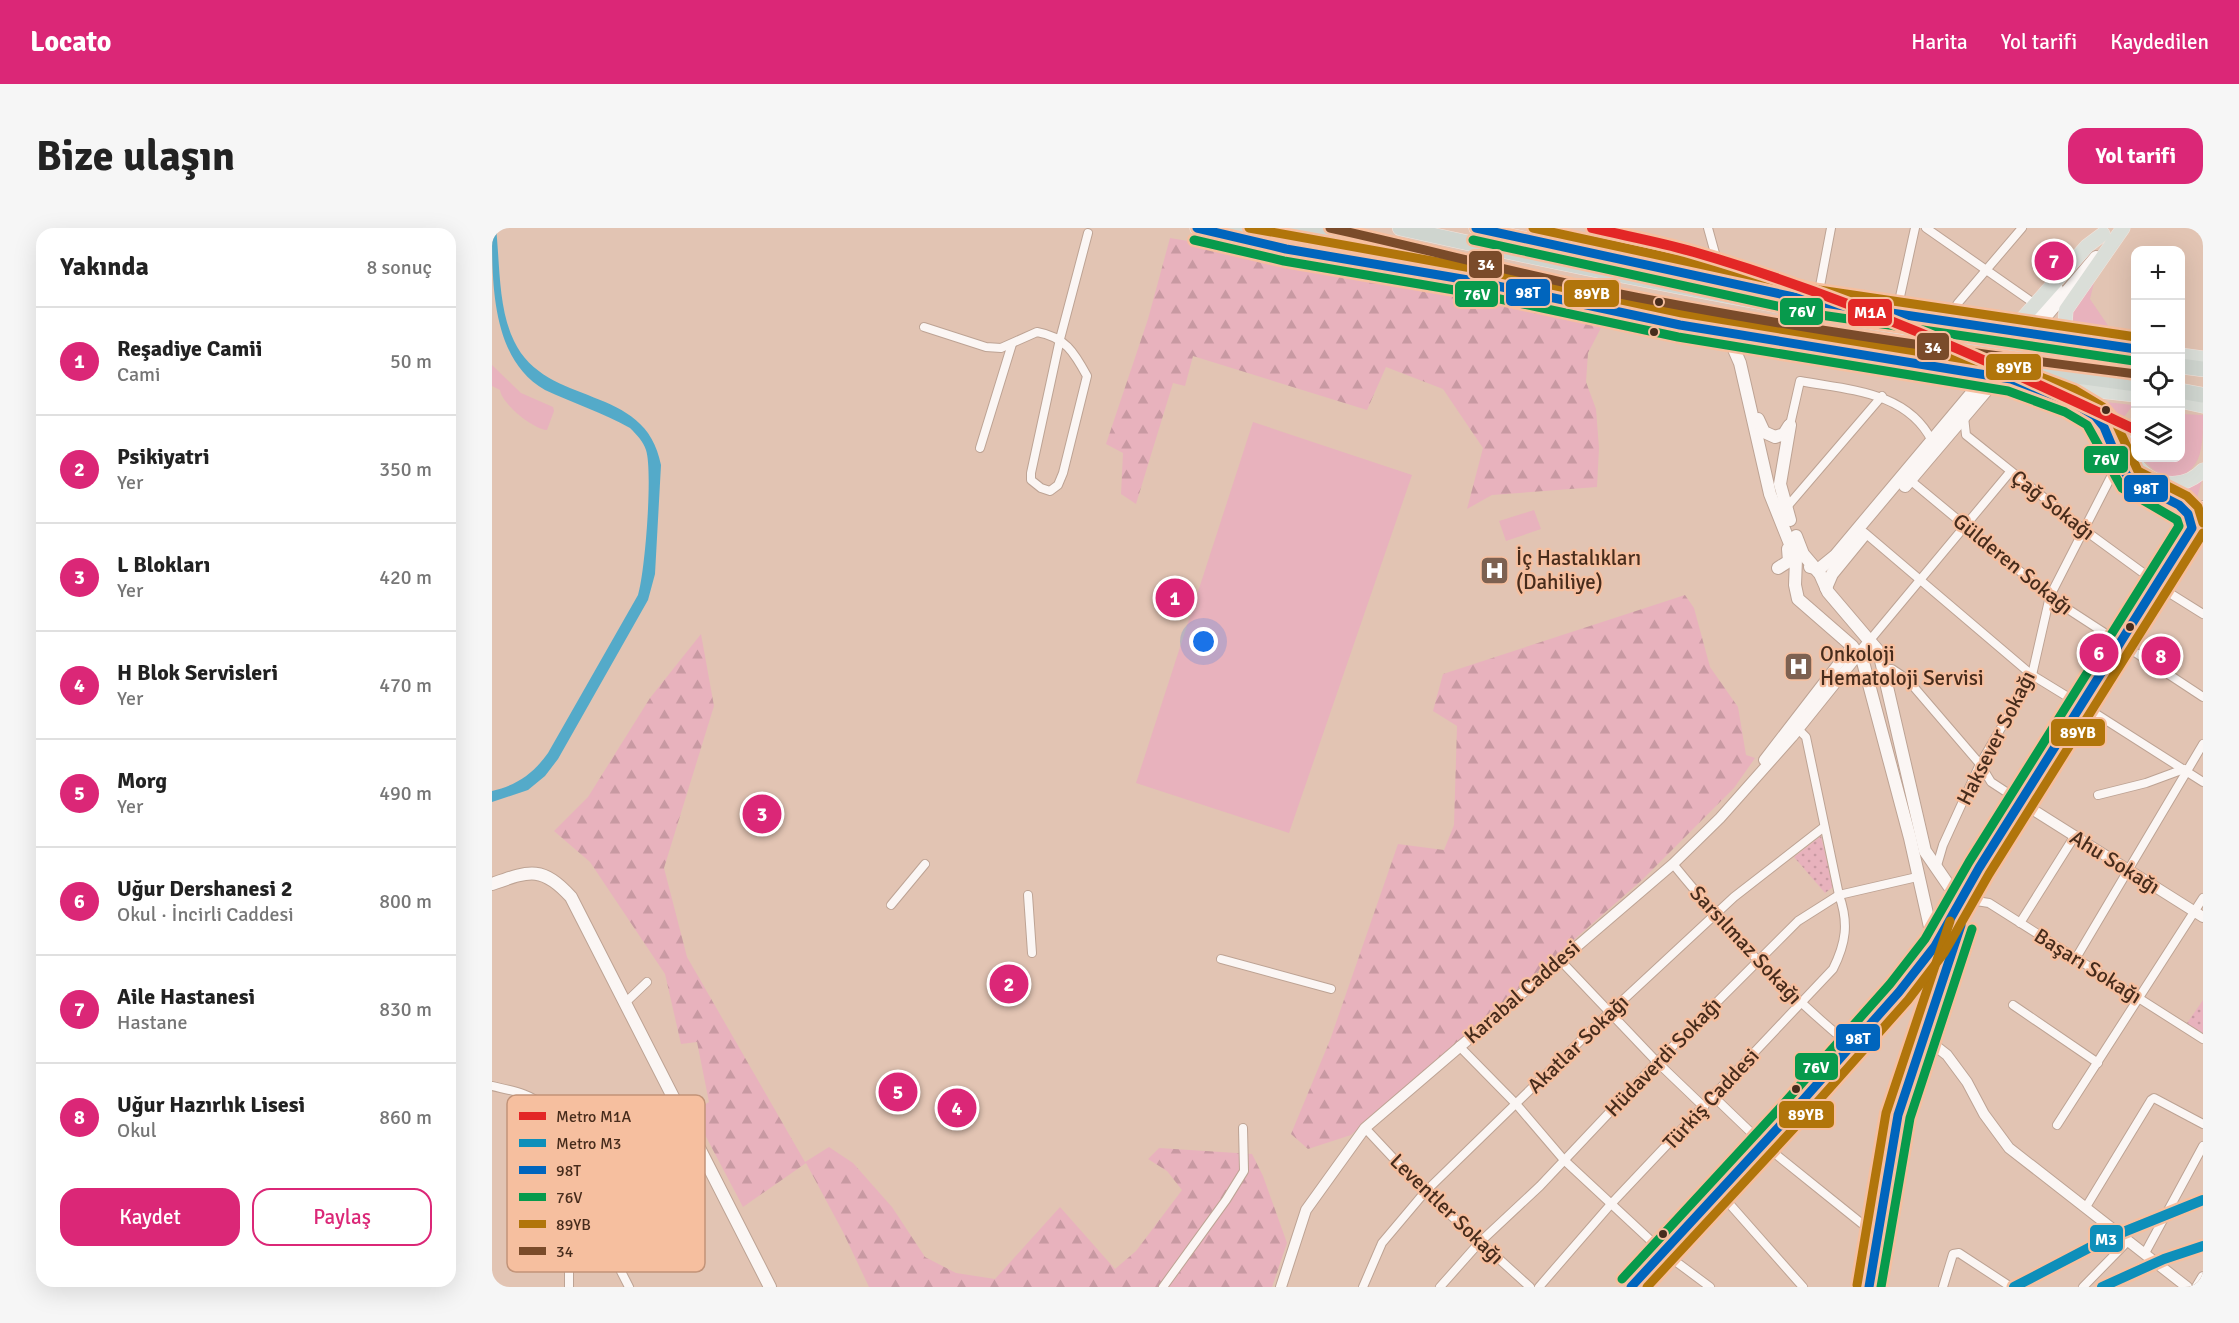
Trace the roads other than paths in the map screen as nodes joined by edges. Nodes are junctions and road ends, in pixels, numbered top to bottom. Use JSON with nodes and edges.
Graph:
{"nodes":[{"id":1,"x":1197,"y":228,"type":"edge"},
{"id":2,"x":1222,"y":228,"type":"edge"},
{"id":3,"x":1286,"y":228,"type":"edge"},
{"id":4,"x":1400,"y":228,"type":"edge"},
{"id":5,"x":1439,"y":228,"type":"edge"},
{"id":6,"x":1476,"y":228,"type":"edge"},
{"id":7,"x":1708,"y":228,"type":"edge"},
{"id":8,"x":1831,"y":228,"type":"edge"},
{"id":9,"x":1915,"y":228,"type":"edge"},
{"id":10,"x":1926,"y":228,"type":"edge"},
{"id":11,"x":2022,"y":228,"type":"edge"},
{"id":12,"x":2122,"y":228,"type":"edge"},
{"id":13,"x":2105,"y":231,"type":"edge"},
{"id":14,"x":1088,"y":233,"type":"dead end"},
{"id":15,"x":1523,"y":253,"type":"junction"},
{"id":16,"x":1412,"y":254,"type":"junction"},
{"id":17,"x":1986,"y":271,"type":"junction"},
{"id":18,"x":1717,"y":281,"type":"junction"},
{"id":19,"x":1817,"y":302,"type":"junction"},
{"id":20,"x":2035,"y":304,"type":"junction"},
{"id":21,"x":1896,"y":316,"type":"junction"},
{"id":22,"x":1946,"y":323,"type":"junction"},
{"id":23,"x":924,"y":327,"type":"dead end"},
{"id":24,"x":1717,"y":331,"type":"junction"},
{"id":25,"x":2000,"y":331,"type":"junction"},
{"id":26,"x":1060,"y":339,"type":"junction"},
{"id":27,"x":2084,"y":342,"type":"junction"},
{"id":28,"x":1012,"y":345,"type":"junction"},
{"id":29,"x":2131,"y":348,"type":"edge"},
{"id":30,"x":2185,"y":356,"type":"edge"},
{"id":31,"x":2203,"y":358,"type":"edge"},
{"id":32,"x":2131,"y":359,"type":"edge"},
{"id":33,"x":2185,"y":367,"type":"edge"},
{"id":34,"x":2203,"y":369,"type":"edge"},
{"id":35,"x":2011,"y":379,"type":"junction"},
{"id":36,"x":2131,"y":383,"type":"edge"},
{"id":37,"x":2185,"y":392,"type":"edge"},
{"id":38,"x":2131,"y":394,"type":"edge"},
{"id":39,"x":2203,"y":395,"type":"edge"},
{"id":40,"x":1749,"y":396,"type":"junction"},
{"id":41,"x":1882,"y":396,"type":"junction"},
{"id":42,"x":2185,"y":402,"type":"edge"},
{"id":43,"x":2185,"y":406,"type":"edge"},
{"id":44,"x":2203,"y":406,"type":"edge"},
{"id":45,"x":1964,"y":417,"type":"junction"},
{"id":46,"x":1790,"y":425,"type":"junction"},
{"id":47,"x":1932,"y":441,"type":"junction"},
{"id":48,"x":980,"y":448,"type":"dead end"},
{"id":49,"x":2134,"y":462,"type":"edge"},
{"id":50,"x":2116,"y":467,"type":"dead end"},
{"id":51,"x":2203,"y":470,"type":"edge"},
{"id":52,"x":2010,"y":472,"type":"junction"},
{"id":53,"x":1910,"y":480,"type":"junction"},
{"id":54,"x":2203,"y":507,"type":"edge"},
{"id":55,"x":1786,"y":508,"type":"junction"},
{"id":56,"x":1783,"y":522,"type":"junction"},
{"id":57,"x":1966,"y":527,"type":"junction"},
{"id":58,"x":2200,"y":528,"type":"edge"},
{"id":59,"x":2083,"y":529,"type":"junction"},
{"id":60,"x":1866,"y":533,"type":"junction"},
{"id":61,"x":1812,"y":567,"type":"junction"},
{"id":62,"x":1778,"y":568,"type":"dead end"},
{"id":63,"x":1798,"y":571,"type":"junction"},
{"id":64,"x":1920,"y":580,"type":"junction"},
{"id":65,"x":2160,"y":586,"type":"junction"},
{"id":66,"x":1828,"y":592,"type":"junction"},
{"id":67,"x":2050,"y":596,"type":"junction"},
{"id":68,"x":1809,"y":610,"type":"junction"},
{"id":69,"x":2203,"y":614,"type":"edge"},
{"id":70,"x":1870,"y":640,"type":"junction"},
{"id":71,"x":2124,"y":645,"type":"junction"},
{"id":72,"x":1855,"y":649,"type":"junction"},
{"id":73,"x":1884,"y":669,"type":"junction"},
{"id":74,"x":2032,"y":675,"type":"junction"},
{"id":75,"x":2203,"y":697,"type":"edge"},
{"id":76,"x":2085,"y":707,"type":"junction"},
{"id":77,"x":1798,"y":729,"type":"junction"},
{"id":78,"x":2203,"y":744,"type":"edge"},
{"id":79,"x":1980,"y":764,"type":"junction"},
{"id":80,"x":2185,"y":770,"type":"junction"},
{"id":81,"x":2203,"y":782,"type":"edge"},
{"id":82,"x":1749,"y":783,"type":"junction"},
{"id":83,"x":2098,"y":795,"type":"dead end"},
{"id":84,"x":2024,"y":804,"type":"junction"},
{"id":85,"x":1824,"y":827,"type":"junction"},
{"id":86,"x":2074,"y":837,"type":"junction"},
{"id":87,"x":1910,"y":838,"type":"junction"},
{"id":88,"x":1923,"y":845,"type":"junction"},
{"id":89,"x":1943,"y":845,"type":"junction"},
{"id":90,"x":925,"y":864,"type":"dead end"},
{"id":91,"x":1672,"y":864,"type":"junction"},
{"id":92,"x":1936,"y":869,"type":"junction"},
{"id":93,"x":2128,"y":870,"type":"junction"},
{"id":94,"x":1917,"y":877,"type":"junction"},
{"id":95,"x":496,"y":883,"type":"edge"},
{"id":96,"x":492,"y":892,"type":"edge"},
{"id":97,"x":1028,"y":895,"type":"dead end"},
{"id":98,"x":1839,"y":895,"type":"junction"},
{"id":99,"x":2203,"y":898,"type":"edge"},
{"id":100,"x":1965,"y":900,"type":"junction"},
{"id":101,"x":891,"y":905,"type":"dead end"},
{"id":102,"x":2199,"y":914,"type":"edge"},
{"id":103,"x":1715,"y":915,"type":"junction"},
{"id":104,"x":2020,"y":923,"type":"junction"},
{"id":105,"x":1032,"y":953,"type":"dead end"},
{"id":106,"x":1928,"y":954,"type":"junction"},
{"id":107,"x":2076,"y":958,"type":"junction"},
{"id":108,"x":1221,"y":959,"type":"dead end"},
{"id":109,"x":1560,"y":960,"type":"junction"},
{"id":110,"x":1755,"y":961,"type":"junction"},
{"id":111,"x":648,"y":982,"type":"dead end"},
{"id":112,"x":1331,"y":989,"type":"dead end"},
{"id":113,"x":1938,"y":992,"type":"junction"},
{"id":114,"x":2140,"y":999,"type":"junction"},
{"id":115,"x":625,"y":1003,"type":"junction"},
{"id":116,"x":1799,"y":1003,"type":"junction"},
{"id":117,"x":2013,"y":1005,"type":"dead end"},
{"id":118,"x":1609,"y":1013,"type":"junction"},
{"id":119,"x":1924,"y":1037,"type":"junction"},
{"id":120,"x":2203,"y":1039,"type":"edge"},
{"id":121,"x":1459,"y":1046,"type":"junction"},
{"id":122,"x":1851,"y":1046,"type":"junction"},
{"id":123,"x":1657,"y":1062,"type":"junction"},
{"id":124,"x":2098,"y":1063,"type":"junction"},
{"id":125,"x":492,"y":1086,"type":"edge"},
{"id":126,"x":523,"y":1095,"type":"edge"},
{"id":127,"x":672,"y":1095,"type":"edge"},
{"id":128,"x":1714,"y":1097,"type":"junction"},
{"id":129,"x":1517,"y":1105,"type":"junction"},
{"id":130,"x":1704,"y":1107,"type":"junction"},
{"id":131,"x":2203,"y":1124,"type":"edge"},
{"id":132,"x":2057,"y":1125,"type":"dead end"},
{"id":133,"x":1244,"y":1128,"type":"dead end"},
{"id":134,"x":1365,"y":1128,"type":"junction"},
{"id":135,"x":1763,"y":1144,"type":"junction"},
{"id":136,"x":2203,"y":1146,"type":"edge"},
{"id":137,"x":705,"y":1159,"type":"edge"},
{"id":138,"x":1564,"y":1160,"type":"junction"},
{"id":139,"x":1425,"y":1192,"type":"junction"},
{"id":140,"x":1719,"y":1192,"type":"junction"},
{"id":141,"x":1611,"y":1204,"type":"junction"},
{"id":142,"x":2086,"y":1207,"type":"junction"},
{"id":143,"x":1876,"y":1235,"type":"junction"},
{"id":144,"x":2128,"y":1241,"type":"junction"},
{"id":145,"x":1479,"y":1243,"type":"junction"},
{"id":146,"x":1663,"y":1252,"type":"junction"},
{"id":147,"x":2145,"y":1253,"type":"junction"},
{"id":148,"x":621,"y":1272,"type":"edge"},
{"id":149,"x":2203,"y":1277,"type":"edge"},
{"id":150,"x":629,"y":1287,"type":"edge"},
{"id":151,"x":771,"y":1287,"type":"edge"},
{"id":152,"x":1163,"y":1287,"type":"edge"},
{"id":153,"x":1281,"y":1287,"type":"edge"},
{"id":154,"x":1363,"y":1287,"type":"edge"},
{"id":155,"x":1440,"y":1287,"type":"edge"},
{"id":156,"x":1530,"y":1287,"type":"edge"},
{"id":157,"x":1539,"y":1287,"type":"edge"},
{"id":158,"x":1631,"y":1287,"type":"edge"},
{"id":159,"x":1710,"y":1287,"type":"edge"},
{"id":160,"x":1803,"y":1287,"type":"edge"},
{"id":161,"x":1869,"y":1287,"type":"edge"},
{"id":162,"x":1943,"y":1287,"type":"edge"},
{"id":163,"x":2011,"y":1287,"type":"edge"},
{"id":164,"x":2083,"y":1287,"type":"edge"},
{"id":165,"x":2187,"y":1287,"type":"edge"},
{"id":166,"x":2198,"y":1287,"type":"edge"}],
"edges":[{"from":1,"to":24,"type":"main road"},
{"from":2,"to":16,"type":"highway"},
{"from":3,"to":16,"type":"highway"},
{"from":4,"to":15,"type":"highway"},
{"from":5,"to":15,"type":"highway"},
{"from":6,"to":18,"type":"main road"},
{"from":7,"to":18,"type":"street"},
{"from":8,"to":19,"type":"street"},
{"from":9,"to":21,"type":"street"},
{"from":10,"to":17,"type":"street"},
{"from":11,"to":17,"type":"street"},
{"from":12,"to":13,"type":"main road"},
{"from":12,"to":27,"type":"main road"},
{"from":13,"to":20,"type":"main road"},
{"from":14,"to":26,"type":"street"},
{"from":15,"to":32,"type":"highway"},
{"from":16,"to":36,"type":"highway"},
{"from":17,"to":20,"type":"street"},
{"from":17,"to":22,"type":"street"},
{"from":18,"to":19,"type":"main road"},
{"from":19,"to":21,"type":"main road"},
{"from":20,"to":25,"type":"main road"},
{"from":21,"to":22,"type":"main road"},
{"from":22,"to":25,"type":"main road"},
{"from":23,"to":28,"type":"street"},
{"from":24,"to":35,"type":"main road"},
{"from":24,"to":40,"type":"main road"},
{"from":25,"to":27,"type":"main road"},
{"from":26,"to":26,"type":"street"},
{"from":26,"to":28,"type":"street"},
{"from":27,"to":29,"type":"main road"},
{"from":28,"to":48,"type":"street"},
{"from":30,"to":31,"type":"main road"},
{"from":33,"to":34,"type":"highway"},
{"from":35,"to":38,"type":"main road"},
{"from":35,"to":58,"type":"main road"},
{"from":37,"to":39,"type":"highway"},
{"from":40,"to":46,"type":"main road"},
{"from":40,"to":56,"type":"main road"},
{"from":41,"to":46,"type":"street"},
{"from":41,"to":47,"type":"street"},
{"from":41,"to":55,"type":"street"},
{"from":42,"to":44,"type":"main road"},
{"from":43,"to":44,"type":"main road"},
{"from":45,"to":47,"type":"main road"},
{"from":45,"to":52,"type":"street","name":"Çağ Sokağı"},
{"from":45,"to":53,"type":"main road"},
{"from":46,"to":55,"type":"main road"},
{"from":47,"to":61,"type":"main road"},
{"from":49,"to":51,"type":"main road"},
{"from":50,"to":59,"type":"street","name":"Haksever Sokağı"},
{"from":52,"to":57,"type":"street"},
{"from":52,"to":59,"type":"street","name":"Çağ Sokağı"},
{"from":53,"to":57,"type":"street","name":"Gülderen Sokağı"},
{"from":53,"to":60,"type":"main road"},
{"from":54,"to":58,"type":"main road"},
{"from":55,"to":61,"type":"main road"},
{"from":56,"to":62,"type":"main road"},
{"from":56,"to":63,"type":"main road"},
{"from":57,"to":64,"type":"street"},
{"from":57,"to":67,"type":"street","name":"Gülderen Sokağı"},
{"from":58,"to":65,"type":"main road"},
{"from":59,"to":65,"type":"street","name":"Çağ Sokağı"},
{"from":59,"to":67,"type":"street","name":"Haksever Sokağı"},
{"from":60,"to":64,"type":"street"},
{"from":60,"to":66,"type":"main road"},
{"from":61,"to":63,"type":"main road"},
{"from":61,"to":66,"type":"main road"},
{"from":63,"to":68,"type":"main road"},
{"from":64,"to":70,"type":"street"},
{"from":64,"to":74,"type":"street"},
{"from":65,"to":69,"type":"street","name":"Çağ Sokağı"},
{"from":65,"to":71,"type":"main road"},
{"from":66,"to":68,"type":"main road"},
{"from":66,"to":70,"type":"main road"},
{"from":67,"to":71,"type":"street","name":"Gülderen Sokağı"},
{"from":67,"to":74,"type":"street","name":"Haksever Sokağı"},
{"from":68,"to":72,"type":"main road"},
{"from":70,"to":72,"type":"street","name":"Karabal Caddesi"},
{"from":70,"to":73,"type":"main road"},
{"from":71,"to":75,"type":"street","name":"Gülderen Sokağı"},
{"from":71,"to":76,"type":"main road"},
{"from":72,"to":77,"type":"street","name":"Karabal Caddesi"},
{"from":72,"to":82,"type":"street","name":"Karabal Caddesi"},
{"from":72,"to":87,"type":"main road"},
{"from":73,"to":79,"type":"street"},
{"from":73,"to":88,"type":"main road"},
{"from":74,"to":76,"type":"street"},
{"from":74,"to":79,"type":"street","name":"Haksever Sokağı"},
{"from":76,"to":80,"type":"street"},
{"from":76,"to":84,"type":"main road"},
{"from":77,"to":82,"type":"street","name":"Karabal Caddesi"},
{"from":77,"to":85,"type":"street","name":"Türkiş Caddesi"},
{"from":78,"to":80,"type":"street"},
{"from":79,"to":84,"type":"street"},
{"from":79,"to":89,"type":"street","name":"Haksever Sokağı"},
{"from":80,"to":81,"type":"street"},
{"from":80,"to":83,"type":"street"},
{"from":80,"to":93,"type":"street"},
{"from":82,"to":91,"type":"street","name":"Karabal Caddesi"},
{"from":84,"to":86,"type":"street","name":"Ahu Sokağı"},
{"from":84,"to":100,"type":"main road"},
{"from":85,"to":98,"type":"street","name":"Türkiş Caddesi"},
{"from":85,"to":103,"type":"street","name":"Akatlar Sokağı"},
{"from":86,"to":93,"type":"street","name":"Ahu Sokağı"},
{"from":86,"to":104,"type":"street"},
{"from":87,"to":94,"type":"main road"},
{"from":87,"to":100,"type":"main road"},
{"from":88,"to":89,"type":"street"},
{"from":88,"to":92,"type":"main road"},
{"from":89,"to":92,"type":"street","name":"Haksever Sokağı"},
{"from":90,"to":101,"type":"street"},
{"from":91,"to":103,"type":"street","name":"Sarsılmaz Sokağı"},
{"from":91,"to":109,"type":"street","name":"Karabal Caddesi"},
{"from":92,"to":100,"type":"main road"},
{"from":93,"to":102,"type":"street","name":"Ahu Sokağı"},
{"from":93,"to":107,"type":"street"},
{"from":94,"to":98,"type":"street","name":"Hüdaverdi Sokağı"},
{"from":94,"to":106,"type":"main road"},
{"from":95,"to":96,"type":"main road"},
{"from":95,"to":115,"type":"main road"},
{"from":97,"to":105,"type":"street"},
{"from":98,"to":110,"type":"street","name":"Hüdaverdi Sokağı"},
{"from":98,"to":116,"type":"street","name":"Türkiş Caddesi"},
{"from":99,"to":102,"type":"street"},
{"from":100,"to":104,"type":"street","name":"Başarı Sokağı"},
{"from":100,"to":106,"type":"main road"},
{"from":100,"to":113,"type":"main road"},
{"from":102,"to":114,"type":"street"},
{"from":103,"to":110,"type":"street","name":"Sarsılmaz Sokağı"},
{"from":103,"to":118,"type":"street","name":"Akatlar Sokağı"},
{"from":104,"to":107,"type":"street","name":"Başarı Sokağı"},
{"from":106,"to":113,"type":"main road"},
{"from":106,"to":122,"type":"main road"},
{"from":107,"to":114,"type":"street","name":"Başarı Sokağı"},
{"from":108,"to":112,"type":"street"},
{"from":109,"to":118,"type":"street"},
{"from":109,"to":121,"type":"street","name":"Karabal Caddesi"},
{"from":110,"to":116,"type":"street","name":"Sarsılmaz Sokağı"},
{"from":110,"to":123,"type":"street","name":"Hüdaverdi Sokağı"},
{"from":111,"to":115,"type":"street"},
{"from":113,"to":119,"type":"main road"},
{"from":114,"to":120,"type":"street","name":"Başarı Sokağı"},
{"from":114,"to":124,"type":"street"},
{"from":115,"to":127,"type":"main road"},
{"from":116,"to":122,"type":"street","name":"Sarsılmaz Sokağı"},
{"from":116,"to":128,"type":"street","name":"Türkiş Caddesi"},
{"from":117,"to":124,"type":"street"},
{"from":118,"to":123,"type":"street"},
{"from":118,"to":129,"type":"street","name":"Akatlar Sokağı"},
{"from":119,"to":142,"type":"street"},
{"from":119,"to":143,"type":"main road"},
{"from":121,"to":129,"type":"street"},
{"from":121,"to":134,"type":"street","name":"Karabal Caddesi"},
{"from":122,"to":135,"type":"main road"},
{"from":123,"to":130,"type":"street"},
{"from":123,"to":138,"type":"street","name":"Hüdaverdi Sokağı"},
{"from":124,"to":132,"type":"street"},
{"from":125,"to":126,"type":"street"},
{"from":128,"to":130,"type":"street","name":"Türkiş Caddesi"},
{"from":128,"to":135,"type":"street"},
{"from":129,"to":138,"type":"street"},
{"from":129,"to":139,"type":"street","name":"Akatlar Sokağı"},
{"from":130,"to":141,"type":"street","name":"Türkiş Caddesi"},
{"from":131,"to":142,"type":"street"},
{"from":133,"to":152,"type":"street"},
{"from":134,"to":139,"type":"street","name":"Leventler Sokağı"},
{"from":134,"to":153,"type":"street","name":"Karabal Caddesi"},
{"from":135,"to":140,"type":"main road"},
{"from":135,"to":143,"type":"street"},
{"from":136,"to":147,"type":"street"},
{"from":137,"to":151,"type":"main road"},
{"from":138,"to":141,"type":"street"},
{"from":138,"to":145,"type":"street","name":"Hüdaverdi Sokağı"},
{"from":139,"to":145,"type":"street","name":"Leventler Sokağı"},
{"from":139,"to":154,"type":"street","name":"Akatlar Sokağı"},
{"from":140,"to":146,"type":"main road"},
{"from":140,"to":160,"type":"street"},
{"from":141,"to":146,"type":"street"},
{"from":141,"to":157,"type":"street","name":"Türkiş Caddesi"},
{"from":142,"to":144,"type":"street"},
{"from":143,"to":161,"type":"main road"},
{"from":144,"to":147,"type":"street"},
{"from":144,"to":164,"type":"street"},
{"from":145,"to":155,"type":"street","name":"Hüdaverdi Sokağı"},
{"from":145,"to":156,"type":"street","name":"Leventler Sokağı"},
{"from":146,"to":158,"type":"main road"},
{"from":146,"to":159,"type":"street"},
{"from":147,"to":165,"type":"street"},
{"from":148,"to":150,"type":"street"},
{"from":149,"to":166,"type":"street"},
{"from":162,"to":163,"type":"street"}]}
